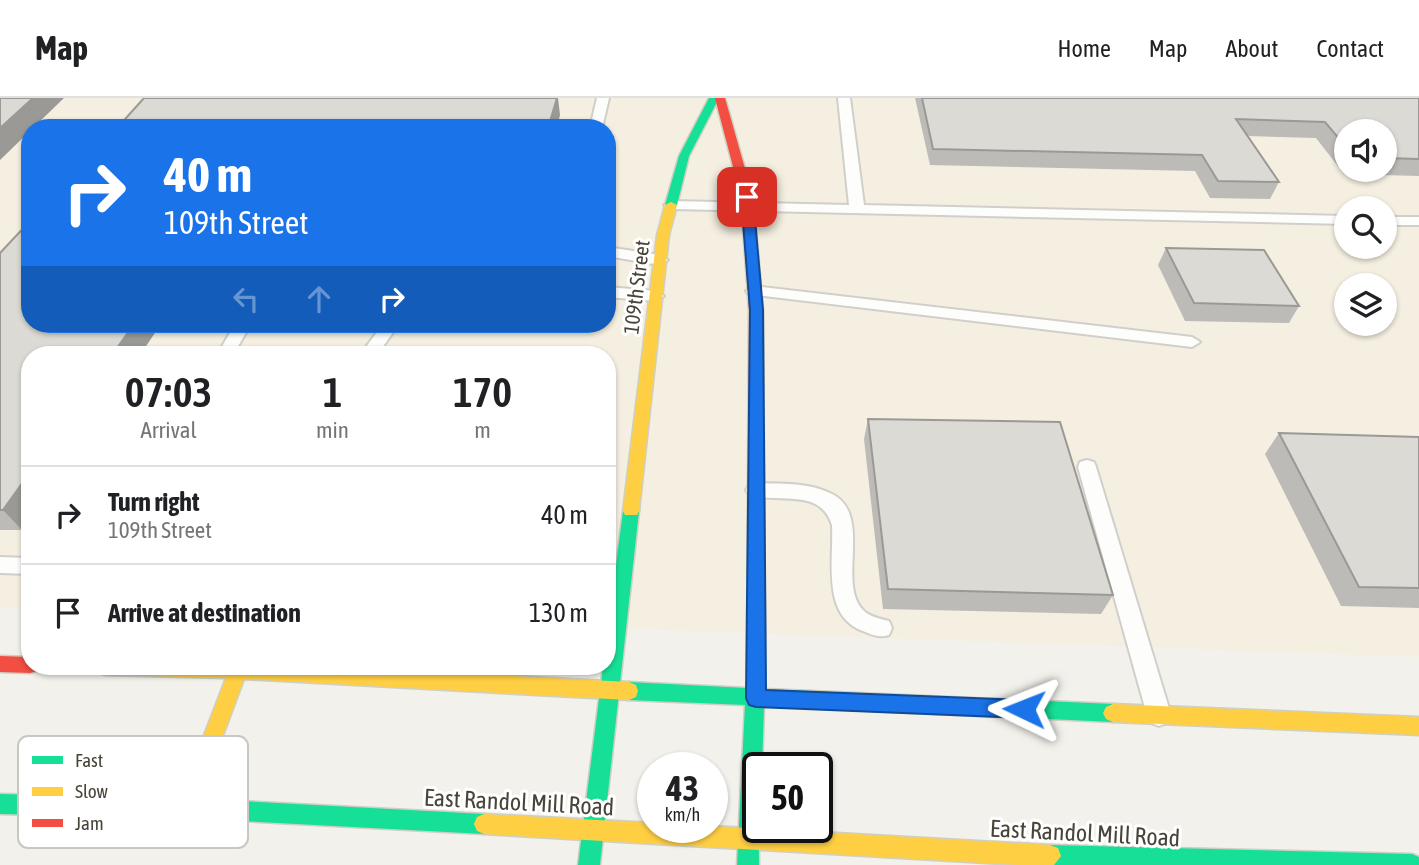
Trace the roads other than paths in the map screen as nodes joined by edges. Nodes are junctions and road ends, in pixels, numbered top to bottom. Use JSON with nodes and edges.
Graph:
{"nodes":[{"id":1,"x":603,"y":98,"type":"edge"},
{"id":2,"x":714,"y":98,"type":"edge"},
{"id":3,"x":720,"y":98,"type":"edge"},
{"id":4,"x":844,"y":98,"type":"edge"},
{"id":5,"x":598,"y":119,"type":"edge"},
{"id":6,"x":671,"y":205,"type":"junction"},
{"id":7,"x":747,"y":206,"type":"junction"},
{"id":8,"x":857,"y":209,"type":"junction"},
{"id":9,"x":1334,"y":220,"type":"edge"},
{"id":10,"x":1397,"y":220,"type":"edge"},
{"id":11,"x":1419,"y":221,"type":"edge"},
{"id":12,"x":616,"y":253,"type":"edge"},
{"id":13,"x":660,"y":260,"type":"junction"},
{"id":14,"x":754,"y":291,"type":"junction"},
{"id":15,"x":616,"y":293,"type":"edge"},
{"id":16,"x":656,"y":296,"type":"junction"},
{"id":17,"x":1192,"y":342,"type":"dead end"},
{"id":18,"x":1087,"y":467,"type":"dead end"},
{"id":19,"x":756,"y":490,"type":"junction"},
{"id":20,"x":0,"y":565,"type":"edge"},
{"id":21,"x":21,"y":566,"type":"edge"},
{"id":22,"x":881,"y":628,"type":"dead end"},
{"id":23,"x":616,"y":639,"type":"edge"},
{"id":24,"x":0,"y":664,"type":"edge"},
{"id":25,"x":21,"y":665,"type":"edge"},
{"id":26,"x":236,"y":675,"type":"edge"},
{"id":27,"x":331,"y":675,"type":"edge"},
{"id":28,"x":612,"y":675,"type":"edge"},
{"id":29,"x":610,"y":690,"type":"junction"},
{"id":30,"x":756,"y":698,"type":"junction"},
{"id":31,"x":1159,"y":715,"type":"junction"},
{"id":32,"x":1419,"y":726,"type":"edge"},
{"id":33,"x":213,"y":736,"type":"edge"},
{"id":34,"x":753,"y":752,"type":"edge"},
{"id":35,"x":0,"y":804,"type":"edge"},
{"id":36,"x":18,"y":804,"type":"edge"},
{"id":37,"x":248,"y":811,"type":"edge"},
{"id":38,"x":593,"y":829,"type":"junction"},
{"id":39,"x":742,"y":837,"type":"edge"},
{"id":40,"x":748,"y":843,"type":"edge"},
{"id":41,"x":833,"y":843,"type":"edge"},
{"id":42,"x":1112,"y":862,"type":"edge"},
{"id":43,"x":589,"y":865,"type":"edge"},
{"id":44,"x":748,"y":865,"type":"edge"},
{"id":45,"x":1412,"y":865,"type":"edge"}],
"edges":[{"from":1,"to":5,"type":"lane"},
{"from":2,"to":6,"type":"street","name":"109th Street"},
{"from":3,"to":7,"type":"street"},
{"from":4,"to":8,"type":"lane"},
{"from":6,"to":7,"type":"lane"},
{"from":6,"to":13,"type":"street","name":"109th Street"},
{"from":7,"to":8,"type":"lane"},
{"from":7,"to":14,"type":"street"},
{"from":8,"to":9,"type":"lane"},
{"from":10,"to":11,"type":"lane"},
{"from":12,"to":13,"type":"lane"},
{"from":13,"to":16,"type":"street","name":"109th Street"},
{"from":14,"to":17,"type":"lane"},
{"from":14,"to":19,"type":"street"},
{"from":15,"to":16,"type":"lane"},
{"from":16,"to":23,"type":"street","name":"109th Street"},
{"from":18,"to":31,"type":"lane"},
{"from":19,"to":22,"type":"lane"},
{"from":19,"to":30,"type":"street"},
{"from":20,"to":21,"type":"lane"},
{"from":24,"to":25,"type":"street"},
{"from":26,"to":33,"type":"street"},
{"from":27,"to":29,"type":"street"},
{"from":28,"to":29,"type":"street","name":"109th Street"},
{"from":29,"to":30,"type":"street"},
{"from":29,"to":38,"type":"street","name":"109th Street"},
{"from":30,"to":31,"type":"street"},
{"from":30,"to":34,"type":"street"},
{"from":31,"to":32,"type":"street"},
{"from":35,"to":36,"type":"street","name":"East Randol Mill Road"},
{"from":37,"to":38,"type":"street","name":"East Randol Mill Road"},
{"from":38,"to":39,"type":"street","name":"East Randol Mill Road"},
{"from":38,"to":43,"type":"street","name":"109th Street"},
{"from":40,"to":44,"type":"street"},
{"from":41,"to":42,"type":"street","name":"East Randol Mill Road"},
{"from":42,"to":45,"type":"street","name":"East Randol Mill Road"}]}
